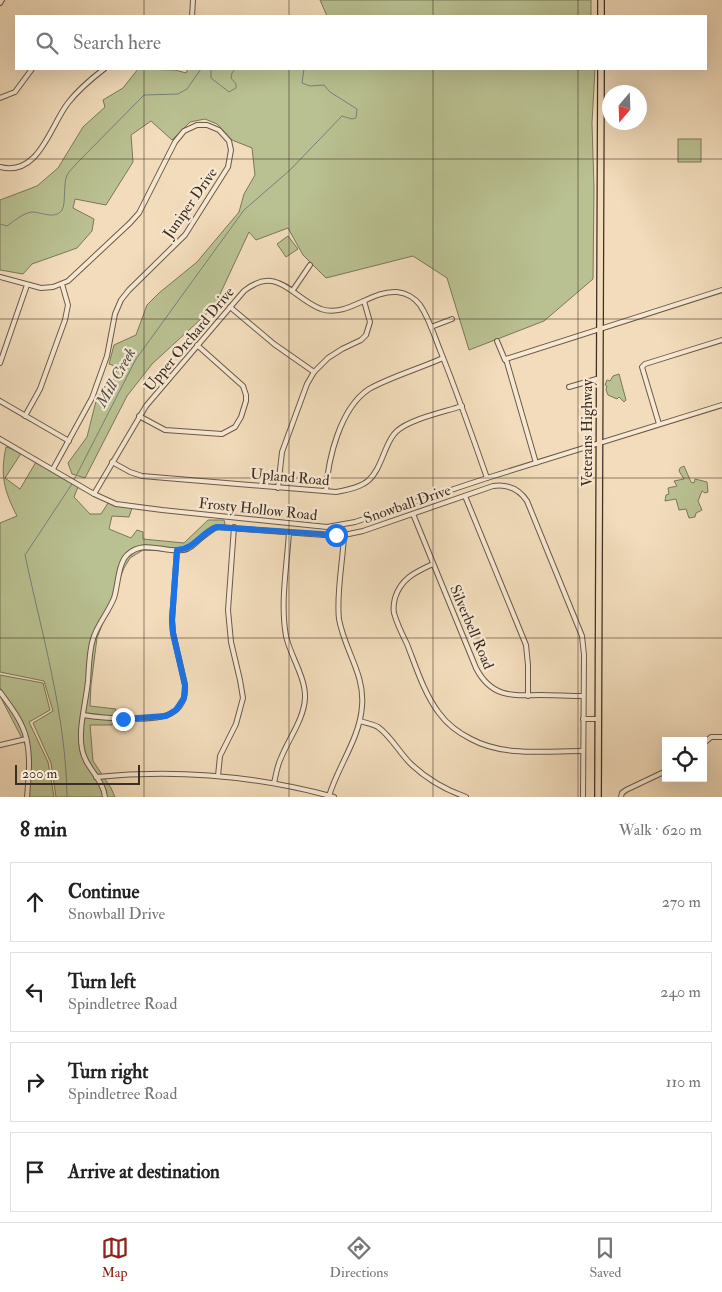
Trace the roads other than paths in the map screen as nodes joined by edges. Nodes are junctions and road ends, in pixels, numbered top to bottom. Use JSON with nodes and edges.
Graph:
{"nodes":[{"id":1,"x":2,"y":0,"type":"edge"},
{"id":2,"x":193,"y":0,"type":"edge"},
{"id":3,"x":601,"y":0,"type":"edge"},
{"id":4,"x":0,"y":3,"type":"edge"},
{"id":5,"x":192,"y":15,"type":"edge"},
{"id":6,"x":601,"y":15,"type":"edge"},
{"id":7,"x":31,"y":70,"type":"edge"},
{"id":8,"x":95,"y":70,"type":"edge"},
{"id":9,"x":103,"y":70,"type":"edge"},
{"id":10,"x":601,"y":70,"type":"edge"},
{"id":11,"x":98,"y":74,"type":"junction"},
{"id":12,"x":0,"y":98,"type":"edge"},
{"id":13,"x":0,"y":167,"type":"edge"},
{"id":14,"x":310,"y":265,"type":"dead end"},
{"id":15,"x":0,"y":277,"type":"edge"},
{"id":16,"x":27,"y":284,"type":"junction"},
{"id":17,"x":62,"y":284,"type":"junction"},
{"id":18,"x":293,"y":290,"type":"junction"},
{"id":19,"x":722,"y":290,"type":"edge"},
{"id":20,"x":364,"y":301,"type":"junction"},
{"id":21,"x":230,"y":307,"type":"junction"},
{"id":22,"x":452,"y":319,"type":"dead end"},
{"id":23,"x":431,"y":327,"type":"junction"},
{"id":24,"x":600,"y":328,"type":"junction"},
{"id":25,"x":722,"y":340,"type":"edge"},
{"id":26,"x":497,"y":341,"type":"dead end"},
{"id":27,"x":198,"y":345,"type":"junction"},
{"id":28,"x":444,"y":358,"type":"junction"},
{"id":29,"x":505,"y":360,"type":"junction"},
{"id":30,"x":0,"y":363,"type":"edge"},
{"id":31,"x":314,"y":372,"type":"junction"},
{"id":32,"x":600,"y":378,"type":"junction"},
{"id":33,"x":569,"y":388,"type":"dead end"},
{"id":34,"x":0,"y":401,"type":"edge"},
{"id":35,"x":722,"y":404,"type":"edge"},
{"id":36,"x":462,"y":406,"type":"junction"},
{"id":37,"x":25,"y":416,"type":"junction"},
{"id":38,"x":139,"y":416,"type":"junction"},
{"id":39,"x":659,"y":424,"type":"junction"},
{"id":40,"x":0,"y":439,"type":"edge"},
{"id":41,"x":69,"y":441,"type":"junction"},
{"id":42,"x":599,"y":443,"type":"junction"},
{"id":43,"x":112,"y":462,"type":"junction"},
{"id":44,"x":536,"y":463,"type":"junction"},
{"id":45,"x":53,"y":470,"type":"junction"},
{"id":46,"x":487,"y":478,"type":"junction"},
{"id":47,"x":278,"y":488,"type":"junction"},
{"id":48,"x":326,"y":491,"type":"junction"},
{"id":49,"x":94,"y":494,"type":"junction"},
{"id":50,"x":465,"y":496,"type":"junction"},
{"id":51,"x":413,"y":514,"type":"junction"},
{"id":52,"x":234,"y":528,"type":"junction"},
{"id":53,"x":289,"y":532,"type":"junction"},
{"id":54,"x":344,"y":535,"type":"junction"},
{"id":55,"x":177,"y":550,"type":"junction"},
{"id":56,"x":433,"y":564,"type":"junction"},
{"id":57,"x":0,"y":692,"type":"edge"},
{"id":58,"x":528,"y":696,"type":"junction"},
{"id":59,"x":583,"y":696,"type":"junction"},
{"id":60,"x":84,"y":715,"type":"junction"},
{"id":61,"x":583,"y":719,"type":"junction"},
{"id":62,"x":598,"y":719,"type":"junction"},
{"id":63,"x":360,"y":721,"type":"junction"},
{"id":64,"x":722,"y":737,"type":"edge"},
{"id":65,"x":26,"y":739,"type":"junction"},
{"id":66,"x":707,"y":741,"type":"edge"},
{"id":67,"x":0,"y":745,"type":"edge"},
{"id":68,"x":583,"y":751,"type":"junction"},
{"id":69,"x":662,"y":773,"type":"edge"},
{"id":70,"x":218,"y":776,"type":"junction"},
{"id":71,"x":96,"y":777,"type":"junction"},
{"id":72,"x":274,"y":784,"type":"junction"},
{"id":73,"x":329,"y":796,"type":"junction"},
{"id":74,"x":27,"y":797,"type":"edge"},
{"id":75,"x":105,"y":797,"type":"edge"},
{"id":76,"x":334,"y":797,"type":"edge"},
{"id":77,"x":466,"y":797,"type":"edge"},
{"id":78,"x":583,"y":797,"type":"edge"},
{"id":79,"x":598,"y":797,"type":"edge"},
{"id":80,"x":621,"y":797,"type":"edge"}],
"edges":[{"from":1,"to":4,"type":"street"},
{"from":2,"to":5,"type":"street"},
{"from":3,"to":6,"type":"main road"},
{"from":7,"to":12,"type":"street"},
{"from":8,"to":11,"type":"street"},
{"from":9,"to":11,"type":"street"},
{"from":10,"to":24,"type":"main road","name":"Veterans Highway"},
{"from":11,"to":13,"type":"street"},
{"from":14,"to":18,"type":"street"},
{"from":15,"to":16,"type":"street","name":"Juniper Drive"},
{"from":16,"to":17,"type":"street","name":"Juniper Drive"},
{"from":16,"to":30,"type":"street"},
{"from":17,"to":37,"type":"street"},
{"from":17,"to":41,"type":"street","name":"Juniper Drive"},
{"from":18,"to":20,"type":"street","name":"Upper Orchard Drive"},
{"from":18,"to":21,"type":"street","name":"Upper Orchard Drive"},
{"from":19,"to":24,"type":"street"},
{"from":20,"to":23,"type":"street","name":"Upper Orchard Drive"},
{"from":20,"to":31,"type":"street"},
{"from":21,"to":27,"type":"street","name":"Upper Orchard Drive"},
{"from":21,"to":31,"type":"street"},
{"from":22,"to":23,"type":"street"},
{"from":23,"to":28,"type":"street","name":"Upper Orchard Drive"},
{"from":24,"to":29,"type":"street"},
{"from":24,"to":32,"type":"main road","name":"Veterans Highway"},
{"from":25,"to":39,"type":"street"},
{"from":26,"to":29,"type":"street"},
{"from":27,"to":38,"type":"street","name":"Upper Orchard Drive"},
{"from":27,"to":38,"type":"street"},
{"from":28,"to":36,"type":"street","name":"Upper Orchard Drive"},
{"from":28,"to":48,"type":"street"},
{"from":29,"to":44,"type":"street"},
{"from":31,"to":47,"type":"street"},
{"from":32,"to":33,"type":"street"},
{"from":32,"to":42,"type":"main road","name":"Veterans Highway"},
{"from":34,"to":37,"type":"street"},
{"from":35,"to":39,"type":"street","name":"Frosty Hollow Road"},
{"from":36,"to":46,"type":"street","name":"Upper Orchard Drive"},
{"from":36,"to":48,"type":"street","name":"Upland Road"},
{"from":37,"to":41,"type":"street"},
{"from":38,"to":43,"type":"street","name":"Upper Orchard Drive"},
{"from":39,"to":42,"type":"street","name":"Frosty Hollow Road"},
{"from":40,"to":45,"type":"street","name":"Frosty Hollow Road"},
{"from":41,"to":45,"type":"street","name":"Juniper Drive"},
{"from":42,"to":44,"type":"street","name":"Frosty Hollow Road"},
{"from":42,"to":62,"type":"main road","name":"Veterans Highway"},
{"from":43,"to":47,"type":"street","name":"Upland Road"},
{"from":43,"to":49,"type":"street","name":"Upper Orchard Drive"},
{"from":44,"to":46,"type":"street","name":"Frosty Hollow Road"},
{"from":45,"to":49,"type":"street","name":"Frosty Hollow Road"},
{"from":46,"to":49,"type":"street","name":"Frosty Hollow Road"},
{"from":47,"to":48,"type":"street","name":"Upland Road"},
{"from":50,"to":51,"type":"street","name":"Snowball Drive"},
{"from":50,"to":58,"type":"street"},
{"from":50,"to":59,"type":"street","name":"Snowball Drive"},
{"from":51,"to":54,"type":"street","name":"Snowball Drive"},
{"from":51,"to":56,"type":"street","name":"Silverbell Road"},
{"from":52,"to":53,"type":"street","name":"Snowball Drive"},
{"from":52,"to":55,"type":"street","name":"Snowball Drive"},
{"from":52,"to":70,"type":"street"},
{"from":53,"to":54,"type":"street","name":"Snowball Drive"},
{"from":53,"to":72,"type":"street"},
{"from":54,"to":63,"type":"street"},
{"from":55,"to":60,"type":"street","name":"Snowball Drive"},
{"from":55,"to":60,"type":"street"},
{"from":56,"to":58,"type":"street","name":"Silverbell Road"},
{"from":56,"to":68,"type":"street"},
{"from":57,"to":65,"type":"street"},
{"from":58,"to":59,"type":"street","name":"Silverbell Road"},
{"from":59,"to":61,"type":"street","name":"Snowball Drive"},
{"from":60,"to":71,"type":"street","name":"Snowball Drive"},
{"from":61,"to":62,"type":"street"},
{"from":61,"to":68,"type":"street","name":"Snowball Drive"},
{"from":62,"to":79,"type":"main road","name":"Veterans Highway"},
{"from":63,"to":73,"type":"street"},
{"from":63,"to":77,"type":"street"},
{"from":64,"to":66,"type":"street"},
{"from":65,"to":67,"type":"street"},
{"from":65,"to":74,"type":"street"},
{"from":68,"to":78,"type":"street","name":"Snowball Drive"},
{"from":69,"to":80,"type":"street"},
{"from":70,"to":71,"type":"street"},
{"from":70,"to":72,"type":"street"},
{"from":71,"to":75,"type":"street","name":"Snowball Drive"},
{"from":72,"to":73,"type":"street"},
{"from":73,"to":76,"type":"street"}]}
